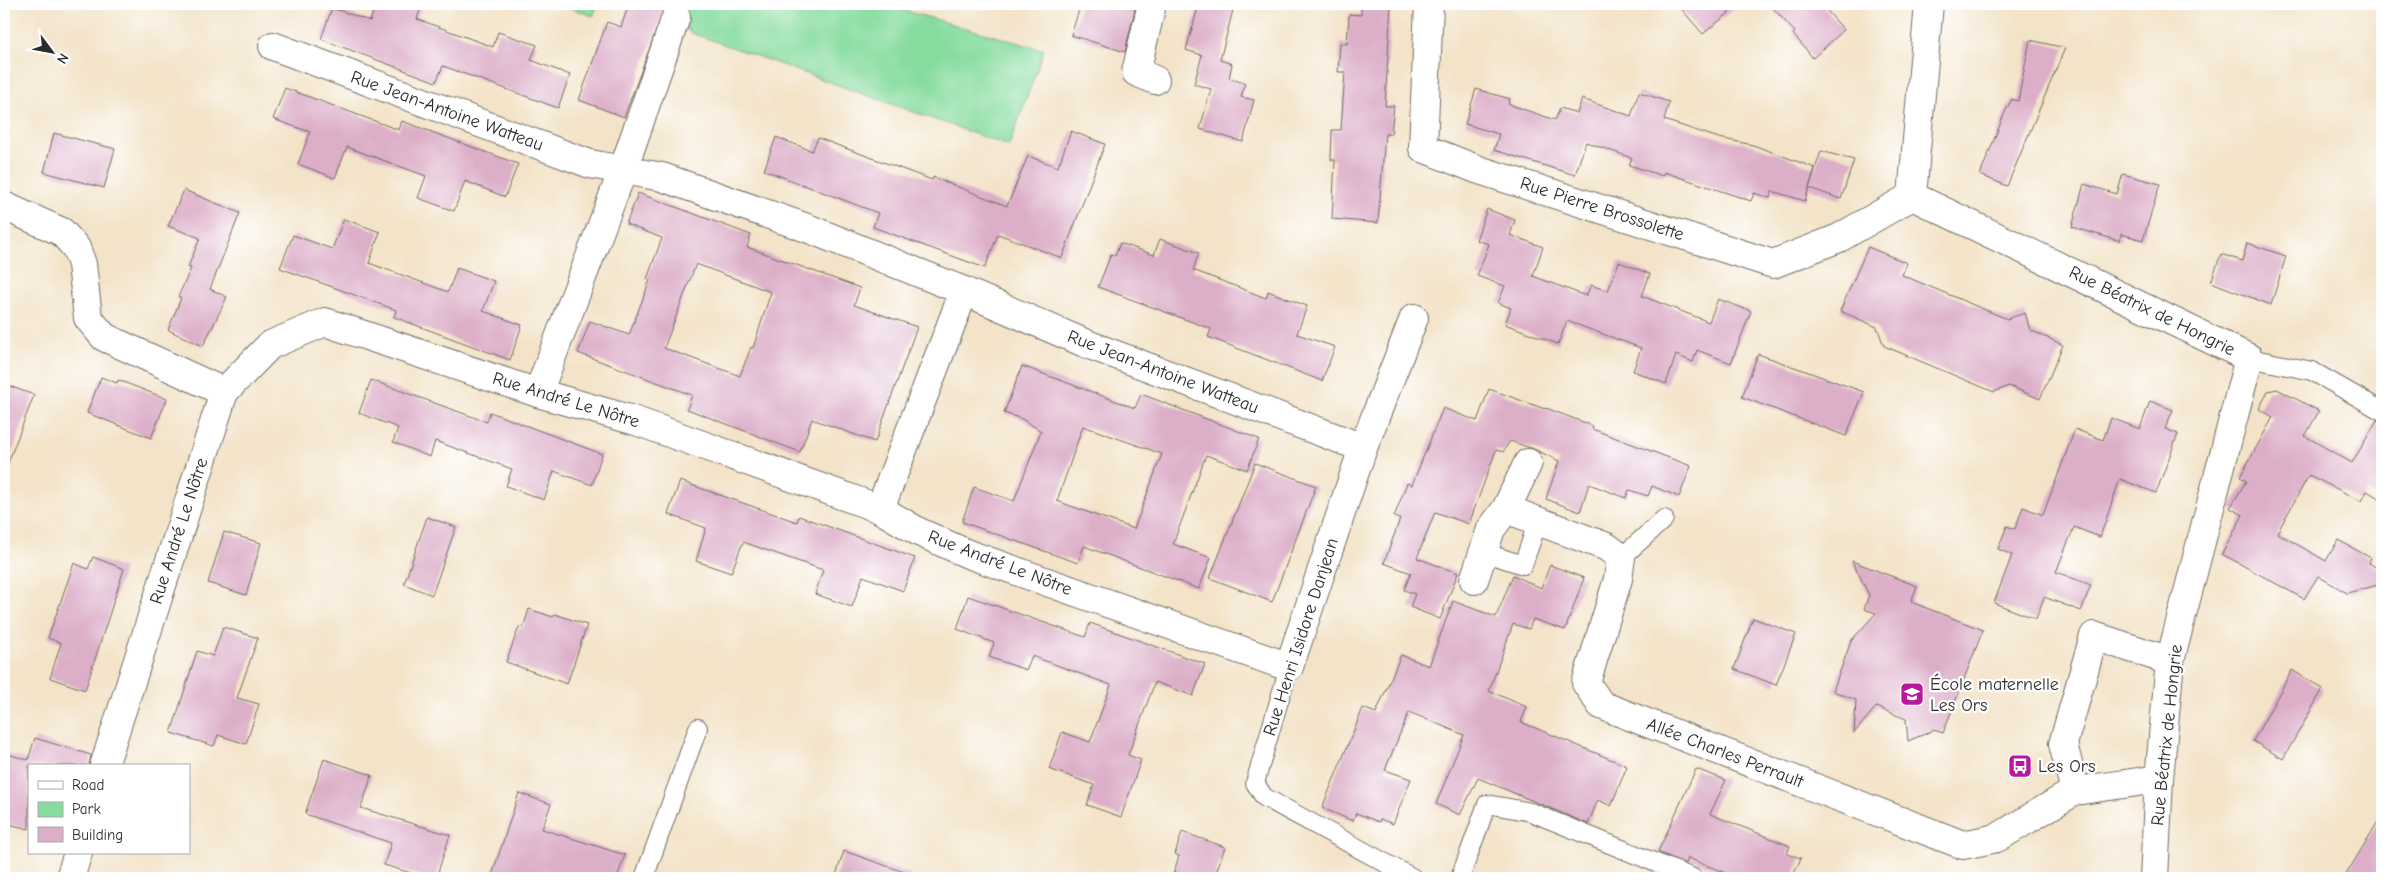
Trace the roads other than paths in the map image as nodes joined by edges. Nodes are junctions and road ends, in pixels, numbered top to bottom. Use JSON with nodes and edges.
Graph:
{"nodes":[{"id":1,"x":1152,"y":4,"type":"edge"},
{"id":2,"x":1429,"y":4,"type":"edge"},
{"id":3,"x":1929,"y":4,"type":"edge"},
{"id":4,"x":676,"y":17,"type":"dead end"},
{"id":5,"x":273,"y":46,"type":"dead end"},
{"id":6,"x":1155,"y":80,"type":"dead end"},
{"id":7,"x":623,"y":170,"type":"junction"},
{"id":8,"x":1912,"y":196,"type":"junction"},
{"id":9,"x":4,"y":206,"type":"edge"},
{"id":10,"x":964,"y":291,"type":"junction"},
{"id":11,"x":1414,"y":318,"type":"dead end"},
{"id":12,"x":2249,"y":358,"type":"junction"},
{"id":13,"x":224,"y":392,"type":"junction"},
{"id":14,"x":538,"y":393,"type":"junction"},
{"id":15,"x":2382,"y":411,"type":"edge"},
{"id":16,"x":1363,"y":448,"type":"junction"},
{"id":17,"x":1528,"y":463,"type":"dead end"},
{"id":18,"x":880,"y":509,"type":"junction"},
{"id":19,"x":1506,"y":509,"type":"junction"},
{"id":20,"x":1664,"y":519,"type":"dead end"},
{"id":21,"x":1538,"y":521,"type":"junction"},
{"id":22,"x":1483,"y":552,"type":"junction"},
{"id":23,"x":1621,"y":558,"type":"junction"},
{"id":24,"x":1474,"y":580,"type":"dead end"},
{"id":25,"x":2170,"y":661,"type":"junction"},
{"id":26,"x":1289,"y":667,"type":"junction"},
{"id":27,"x":698,"y":728,"type":"dead end"},
{"id":28,"x":105,"y":764,"type":"edge"},
{"id":29,"x":2158,"y":779,"type":"junction"},
{"id":30,"x":2075,"y":791,"type":"junction"},
{"id":31,"x":78,"y":854,"type":"edge"},
{"id":32,"x":70,"y":878,"type":"edge"},
{"id":33,"x":644,"y":878,"type":"edge"},
{"id":34,"x":1413,"y":878,"type":"edge"},
{"id":35,"x":1460,"y":878,"type":"edge"},
{"id":36,"x":1693,"y":878,"type":"edge"},
{"id":37,"x":2154,"y":878,"type":"edge"}],
"edges":[{"from":1,"to":6,"type":"street"},
{"from":2,"to":8,"type":"street","name":"Rue Pierre Brossolette"},
{"from":3,"to":8,"type":"street"},
{"from":4,"to":7,"type":"street"},
{"from":5,"to":7,"type":"street","name":"Rue Jean-Antoine Watteau"},
{"from":7,"to":10,"type":"street","name":"Rue Jean-Antoine Watteau"},
{"from":7,"to":14,"type":"street"},
{"from":8,"to":12,"type":"street","name":"Rue Béatrix de Hongrie"},
{"from":9,"to":13,"type":"street"},
{"from":10,"to":16,"type":"street","name":"Rue Jean-Antoine Watteau"},
{"from":10,"to":18,"type":"street"},
{"from":11,"to":16,"type":"street","name":"Rue Henri Isidore Danjean"},
{"from":12,"to":15,"type":"lane"},
{"from":12,"to":25,"type":"street","name":"Rue Béatrix de Hongrie"},
{"from":13,"to":14,"type":"street","name":"Rue André Le Nôtre"},
{"from":13,"to":28,"type":"street","name":"Rue André Le Nôtre"},
{"from":14,"to":18,"type":"street","name":"Rue André Le Nôtre"},
{"from":16,"to":26,"type":"street","name":"Rue Henri Isidore Danjean"},
{"from":17,"to":19,"type":"street"},
{"from":18,"to":26,"type":"street","name":"Rue André Le Nôtre"},
{"from":19,"to":21,"type":"street"},
{"from":19,"to":22,"type":"street"},
{"from":20,"to":23,"type":"lane"},
{"from":21,"to":22,"type":"lane"},
{"from":21,"to":23,"type":"street"},
{"from":22,"to":24,"type":"street"},
{"from":23,"to":30,"type":"street","name":"Allée Charles Perrault"},
{"from":25,"to":29,"type":"street","name":"Rue Béatrix de Hongrie"},
{"from":25,"to":30,"type":"street"},
{"from":26,"to":34,"type":"lane","name":"Rue Henri Isidore Danjean"},
{"from":27,"to":33,"type":"lane"},
{"from":29,"to":30,"type":"street","name":"Allée Charles Perrault"},
{"from":29,"to":37,"type":"street","name":"Rue Béatrix de Hongrie"},
{"from":31,"to":32,"type":"street"},
{"from":35,"to":36,"type":"lane"}]}
